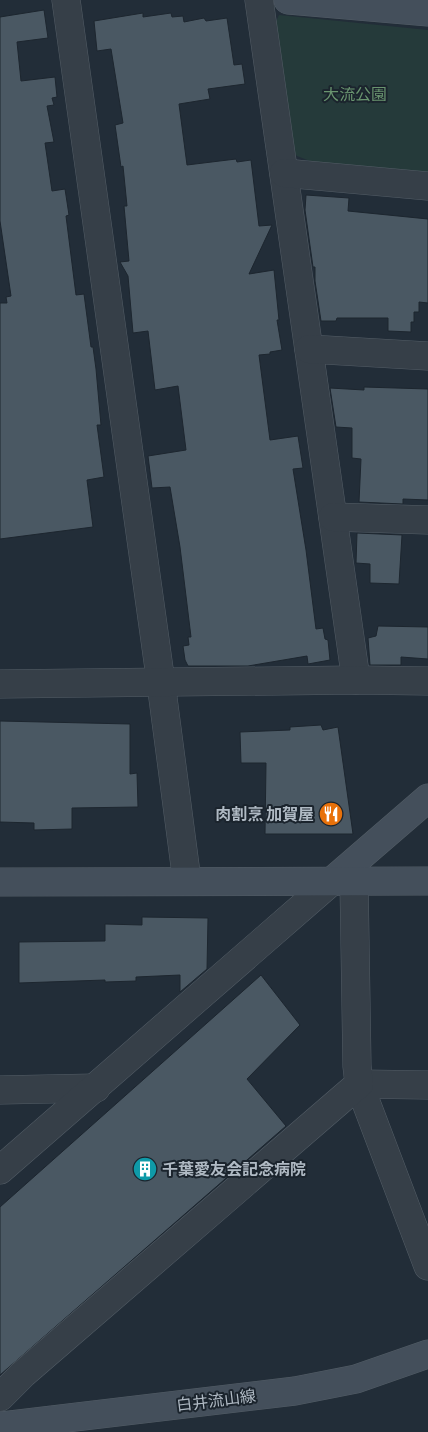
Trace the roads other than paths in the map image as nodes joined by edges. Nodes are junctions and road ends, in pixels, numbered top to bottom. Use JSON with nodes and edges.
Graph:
{"nodes":[{"id":1,"x":66,"y":0,"type":"edge"},
{"id":2,"x":259,"y":0,"type":"edge"},
{"id":3,"x":288,"y":0,"type":"edge"},
{"id":4,"x":428,"y":12,"type":"edge"},
{"id":5,"x":284,"y":172,"type":"junction"},
{"id":6,"x":428,"y":186,"type":"edge"},
{"id":7,"x":309,"y":349,"type":"junction"},
{"id":8,"x":428,"y":356,"type":"edge"},
{"id":9,"x":333,"y":517,"type":"junction"},
{"id":10,"x":428,"y":520,"type":"edge"},
{"id":11,"x":356,"y":680,"type":"junction"},
{"id":12,"x":428,"y":681,"type":"edge"},
{"id":13,"x":161,"y":683,"type":"junction"},
{"id":14,"x":0,"y":684,"type":"edge"},
{"id":15,"x":428,"y":798,"type":"edge"},
{"id":16,"x":187,"y":881,"type":"junction"},
{"id":17,"x":343,"y":881,"type":"junction"},
{"id":18,"x":428,"y":881,"type":"edge"},
{"id":19,"x":0,"y":882,"type":"edge"},
{"id":20,"x":359,"y":1084,"type":"junction"},
{"id":21,"x":428,"y":1085,"type":"edge"},
{"id":22,"x":96,"y":1088,"type":"junction"},
{"id":23,"x":0,"y":1090,"type":"edge"},
{"id":24,"x":0,"y":1170,"type":"edge"},
{"id":25,"x":428,"y":1266,"type":"edge"},
{"id":26,"x":428,"y":1354,"type":"edge"},
{"id":27,"x":0,"y":1397,"type":"edge"},
{"id":28,"x":0,"y":1426,"type":"edge"}],
"edges":[{"from":1,"to":13,"type":"street"},
{"from":2,"to":5,"type":"street"},
{"from":3,"to":4,"type":"street"},
{"from":5,"to":6,"type":"street"},
{"from":5,"to":7,"type":"street"},
{"from":7,"to":8,"type":"street"},
{"from":7,"to":9,"type":"street"},
{"from":9,"to":10,"type":"street"},
{"from":9,"to":11,"type":"street"},
{"from":11,"to":12,"type":"street"},
{"from":11,"to":13,"type":"street"},
{"from":13,"to":14,"type":"street"},
{"from":13,"to":16,"type":"street"},
{"from":15,"to":17,"type":"street"},
{"from":16,"to":17,"type":"street"},
{"from":16,"to":19,"type":"street"},
{"from":17,"to":18,"type":"street"},
{"from":17,"to":20,"type":"street"},
{"from":17,"to":22,"type":"street"},
{"from":20,"to":21,"type":"street"},
{"from":20,"to":25,"type":"street"},
{"from":20,"to":27,"type":"street"},
{"from":22,"to":23,"type":"street"},
{"from":22,"to":24,"type":"street"},
{"from":26,"to":28,"type":"street","name":"白井流山線"}]}
